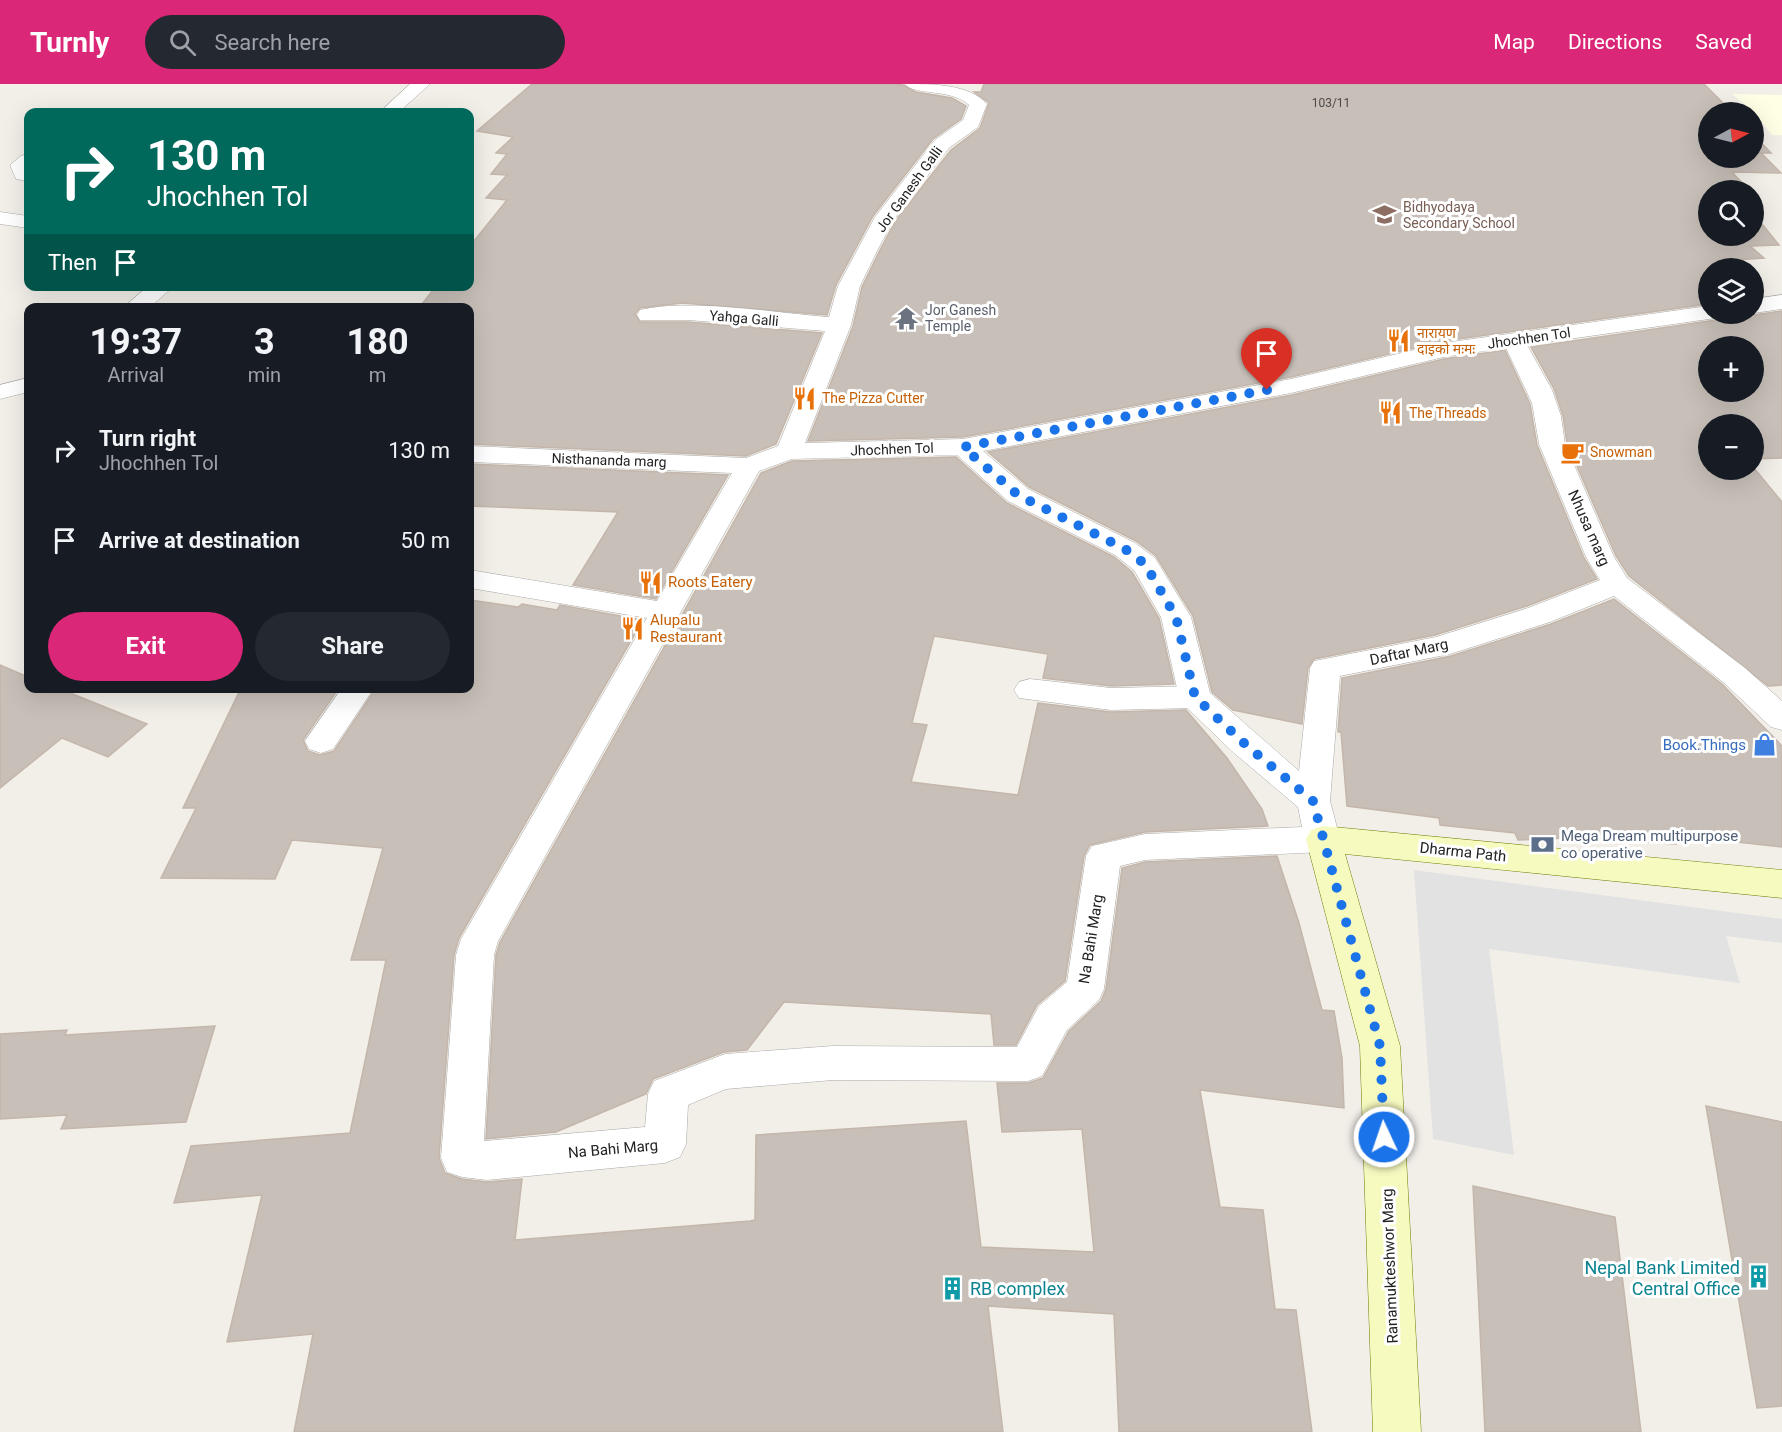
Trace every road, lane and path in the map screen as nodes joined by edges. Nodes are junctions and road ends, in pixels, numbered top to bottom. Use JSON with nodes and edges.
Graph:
{"nodes":[{"id":1,"x":421,"y":84,"type":"edge"},
{"id":2,"x":914,"y":84,"type":"edge"},
{"id":3,"x":394,"y":108,"type":"edge"},
{"id":4,"x":24,"y":162,"type":"edge"},
{"id":5,"x":24,"y":174,"type":"edge"},
{"id":6,"x":0,"y":218,"type":"edge"},
{"id":7,"x":24,"y":221,"type":"edge"},
{"id":8,"x":156,"y":291,"type":"edge"},
{"id":9,"x":1782,"y":302,"type":"edge"},
{"id":10,"x":141,"y":303,"type":"edge"},
{"id":11,"x":1764,"y":305,"type":"edge"},
{"id":12,"x":1698,"y":314,"type":"edge"},
{"id":13,"x":648,"y":315,"type":"dead end"},
{"id":14,"x":839,"y":326,"type":"junction"},
{"id":15,"x":1513,"y":340,"type":"junction"},
{"id":16,"x":24,"y":386,"type":"edge"},
{"id":17,"x":0,"y":392,"type":"edge"},
{"id":18,"x":963,"y":447,"type":"junction"},
{"id":19,"x":789,"y":451,"type":"junction"},
{"id":20,"x":474,"y":454,"type":"edge"},
{"id":21,"x":749,"y":466,"type":"junction"},
{"id":22,"x":474,"y":580,"type":"edge"},
{"id":23,"x":1617,"y":584,"type":"junction"},
{"id":24,"x":668,"y":612,"type":"junction"},
{"id":25,"x":1030,"y":690,"type":"dead end"},
{"id":26,"x":355,"y":693,"type":"edge"},
{"id":27,"x":1195,"y":697,"type":"junction"},
{"id":28,"x":1782,"y":719,"type":"edge"},
{"id":29,"x":321,"y":741,"type":"dead end"},
{"id":30,"x":1318,"y":820,"type":"junction"},
{"id":31,"x":1782,"y":884,"type":"edge"},
{"id":32,"x":1397,"y":1432,"type":"edge"}],
"edges":[{"from":1,"to":3,"type":"street"},
{"from":2,"to":14,"type":"street","name":"Jor Ganesh Galli"},
{"from":4,"to":5,"type":"street"},
{"from":6,"to":7,"type":"street"},
{"from":8,"to":10,"type":"street"},
{"from":9,"to":11,"type":"street"},
{"from":12,"to":15,"type":"street","name":"Jhochhen Tol"},
{"from":13,"to":14,"type":"street","name":"Yahga Galli"},
{"from":14,"to":19,"type":"street","name":"Jor Ganesh Galli"},
{"from":15,"to":18,"type":"street","name":"Jhochhen Tol"},
{"from":15,"to":23,"type":"street","name":"Nhusa marg"},
{"from":16,"to":17,"type":"street"},
{"from":18,"to":19,"type":"street","name":"Jhochhen Tol"},
{"from":18,"to":27,"type":"street"},
{"from":19,"to":21,"type":"street","name":"Jhochhen Tol"},
{"from":20,"to":21,"type":"street","name":"Nisthananda marg"},
{"from":21,"to":24,"type":"street","name":"Na Bahi Marg"},
{"from":22,"to":24,"type":"street"},
{"from":23,"to":28,"type":"street","name":"Nhusa marg"},
{"from":23,"to":30,"type":"street","name":"Daftar Marg"},
{"from":24,"to":30,"type":"street","name":"Na Bahi Marg"},
{"from":25,"to":27,"type":"street"},
{"from":26,"to":29,"type":"street"},
{"from":27,"to":30,"type":"street"},
{"from":30,"to":31,"type":"street","name":"Dharma Path"},
{"from":30,"to":32,"type":"street","name":"Ranamukteshwor Marg"}]}
